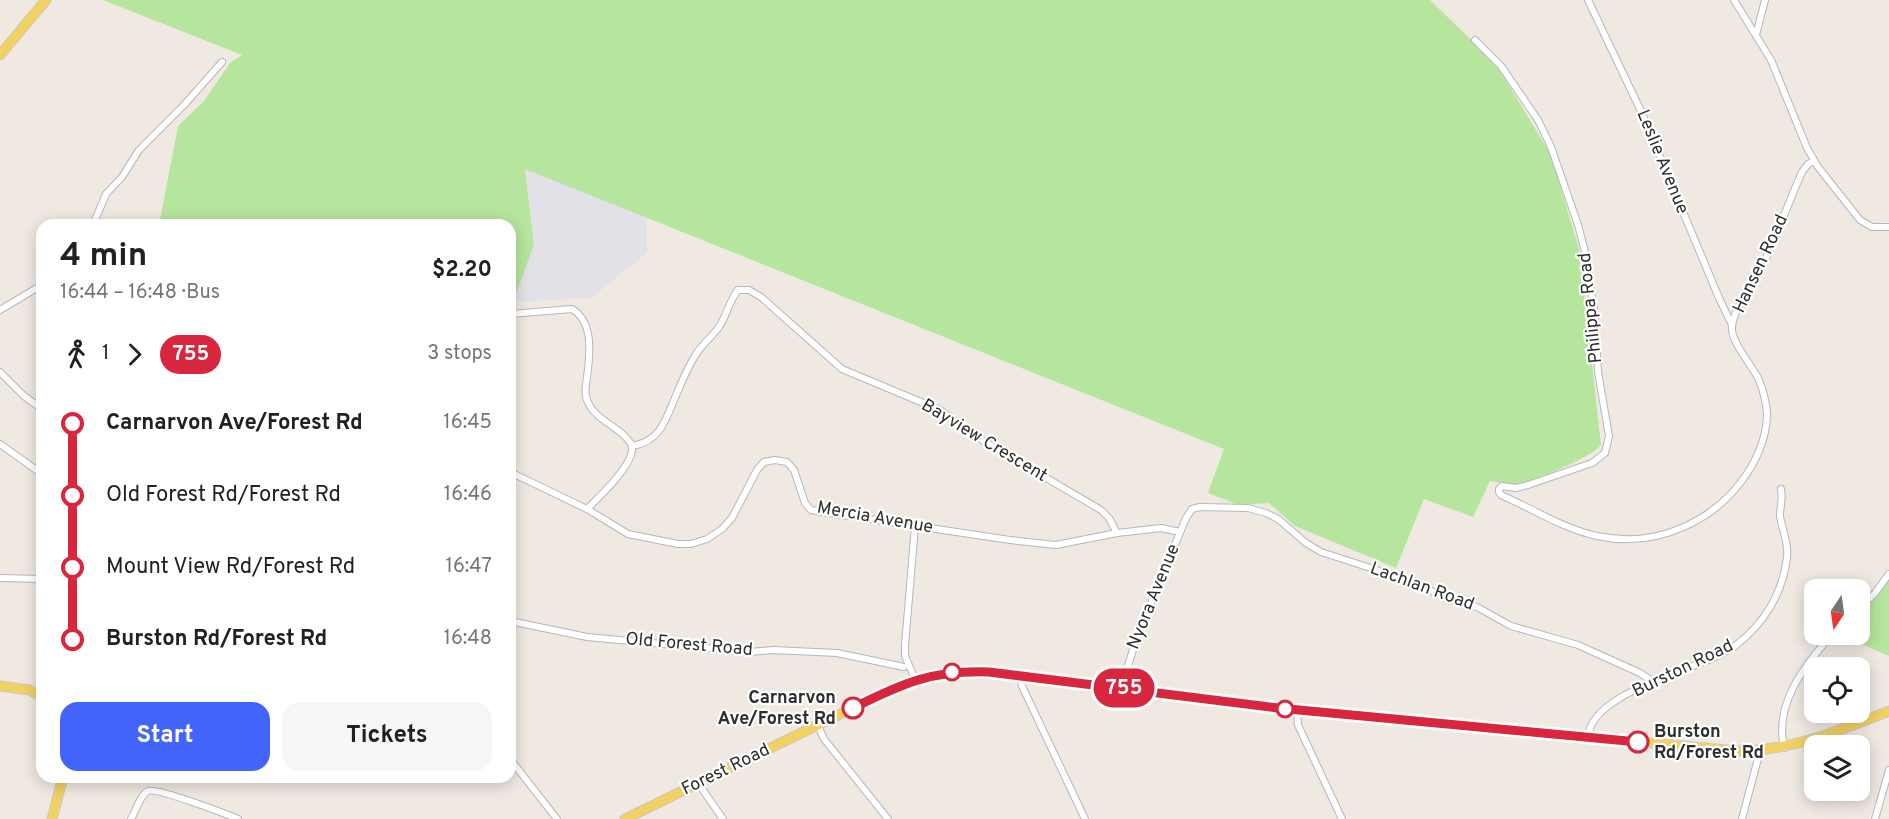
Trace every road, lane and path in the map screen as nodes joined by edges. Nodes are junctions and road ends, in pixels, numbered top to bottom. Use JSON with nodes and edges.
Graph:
{"nodes":[{"id":1,"x":46,"y":0,"type":"edge"},
{"id":2,"x":1588,"y":0,"type":"edge"},
{"id":3,"x":1734,"y":0,"type":"edge"},
{"id":4,"x":1765,"y":0,"type":"edge"},
{"id":5,"x":1755,"y":35,"type":"junction"},
{"id":6,"x":1475,"y":40,"type":"dead end"},
{"id":7,"x":0,"y":54,"type":"edge"},
{"id":8,"x":222,"y":62,"type":"dead end"},
{"id":9,"x":1814,"y":160,"type":"junction"},
{"id":10,"x":96,"y":219,"type":"edge"},
{"id":11,"x":1889,"y":227,"type":"edge"},
{"id":12,"x":36,"y":289,"type":"edge"},
{"id":13,"x":0,"y":310,"type":"edge"},
{"id":14,"x":516,"y":314,"type":"edge"},
{"id":15,"x":1732,"y":326,"type":"junction"},
{"id":16,"x":0,"y":372,"type":"edge"},
{"id":17,"x":36,"y":405,"type":"edge"},
{"id":18,"x":0,"y":444,"type":"edge"},
{"id":19,"x":632,"y":447,"type":"junction"},
{"id":20,"x":36,"y":470,"type":"edge"},
{"id":21,"x":516,"y":475,"type":"edge"},
{"id":22,"x":1781,"y":489,"type":"dead end"},
{"id":23,"x":1498,"y":490,"type":"joint"},
{"id":24,"x":587,"y":509,"type":"junction"},
{"id":25,"x":1192,"y":509,"type":"joint"},
{"id":26,"x":915,"y":526,"type":"junction"},
{"id":27,"x":1180,"y":532,"type":"junction"},
{"id":28,"x":1117,"y":533,"type":"junction"},
{"id":29,"x":1889,"y":574,"type":"edge"},
{"id":30,"x":0,"y":578,"type":"edge"},
{"id":31,"x":36,"y":579,"type":"edge"},
{"id":32,"x":1870,"y":599,"type":"edge"},
{"id":33,"x":516,"y":622,"type":"edge"},
{"id":34,"x":1823,"y":645,"type":"edge"},
{"id":35,"x":905,"y":656,"type":"junction"},
{"id":36,"x":904,"y":667,"type":"junction"},
{"id":37,"x":1020,"y":675,"type":"junction"},
{"id":38,"x":915,"y":679,"type":"junction"},
{"id":39,"x":1652,"y":681,"type":"junction"},
{"id":40,"x":904,"y":683,"type":"junction"},
{"id":41,"x":0,"y":686,"type":"edge"},
{"id":42,"x":1121,"y":688,"type":"junction"},
{"id":43,"x":36,"y":693,"type":"edge"},
{"id":44,"x":1297,"y":710,"type":"junction"},
{"id":45,"x":1889,"y":711,"type":"edge"},
{"id":46,"x":818,"y":726,"type":"junction"},
{"id":47,"x":1588,"y":737,"type":"junction"},
{"id":48,"x":1784,"y":748,"type":"junction"},
{"id":49,"x":1760,"y":751,"type":"junction"},
{"id":50,"x":516,"y":767,"type":"edge"},
{"id":51,"x":1889,"y":770,"type":"edge"},
{"id":52,"x":61,"y":783,"type":"edge"},
{"id":53,"x":698,"y":783,"type":"junction"},
{"id":54,"x":52,"y":819,"type":"edge"},
{"id":55,"x":131,"y":819,"type":"edge"},
{"id":56,"x":238,"y":819,"type":"edge"},
{"id":57,"x":557,"y":819,"type":"edge"},
{"id":58,"x":625,"y":819,"type":"edge"},
{"id":59,"x":723,"y":819,"type":"edge"},
{"id":60,"x":888,"y":819,"type":"edge"},
{"id":61,"x":1085,"y":819,"type":"edge"},
{"id":62,"x":1342,"y":819,"type":"edge"},
{"id":63,"x":1742,"y":819,"type":"edge"},
{"id":64,"x":1875,"y":819,"type":"edge"}],
"edges":[{"from":1,"to":7,"type":"main road"},
{"from":2,"to":15,"type":"street","name":"Leslie Avenue"},
{"from":3,"to":5,"type":"street"},
{"from":4,"to":5,"type":"street"},
{"from":5,"to":9,"type":"street"},
{"from":6,"to":23,"type":"street","name":"Philippa Road"},
{"from":8,"to":10,"type":"street"},
{"from":9,"to":11,"type":"street"},
{"from":9,"to":15,"type":"street","name":"Hansen Road"},
{"from":12,"to":13,"type":"street"},
{"from":14,"to":19,"type":"street"},
{"from":15,"to":23,"type":"street","name":"Hansen Road"},
{"from":16,"to":17,"type":"street"},
{"from":18,"to":20,"type":"street"},
{"from":19,"to":24,"type":"street"},
{"from":19,"to":28,"type":"street","name":"Bayview Crescent"},
{"from":21,"to":24,"type":"street","name":"Mercia Avenue"},
{"from":22,"to":39,"type":"street","name":"Burston Road"},
{"from":24,"to":26,"type":"street","name":"Mercia Avenue"},
{"from":25,"to":27,"type":"street","name":"Nyora Avenue"},
{"from":25,"to":39,"type":"street","name":"Lachlan Road"},
{"from":26,"to":28,"type":"street","name":"Mercia Avenue"},
{"from":26,"to":35,"type":"street"},
{"from":27,"to":28,"type":"street","name":"Mercia Avenue"},
{"from":27,"to":42,"type":"street","name":"Nyora Avenue"},
{"from":29,"to":32,"type":"street"},
{"from":30,"to":31,"type":"street"},
{"from":33,"to":36,"type":"street","name":"Old Forest Road"},
{"from":34,"to":48,"type":"street"},
{"from":35,"to":36,"type":"street"},
{"from":35,"to":38,"type":"street"},
{"from":36,"to":40,"type":"street"},
{"from":37,"to":38,"type":"main road","name":"Forest Road"},
{"from":37,"to":42,"type":"main road","name":"Forest Road"},
{"from":37,"to":61,"type":"street"},
{"from":38,"to":40,"type":"main road","name":"Forest Road"},
{"from":39,"to":47,"type":"street","name":"Burston Road"},
{"from":40,"to":46,"type":"main road","name":"Forest Road"},
{"from":41,"to":43,"type":"main road"},
{"from":42,"to":44,"type":"main road","name":"Forest Road"},
{"from":44,"to":47,"type":"main road","name":"Forest Road"},
{"from":44,"to":62,"type":"street"},
{"from":45,"to":48,"type":"main road","name":"Forest Road"},
{"from":46,"to":53,"type":"main road","name":"Forest Road"},
{"from":46,"to":60,"type":"street"},
{"from":47,"to":49,"type":"main road","name":"Forest Road"},
{"from":48,"to":49,"type":"main road","name":"Forest Road"},
{"from":49,"to":63,"type":"street"},
{"from":50,"to":57,"type":"street"},
{"from":51,"to":64,"type":"street"},
{"from":52,"to":54,"type":"main road"},
{"from":53,"to":58,"type":"main road","name":"Forest Road"},
{"from":53,"to":59,"type":"street"},
{"from":55,"to":56,"type":"street"}]}
